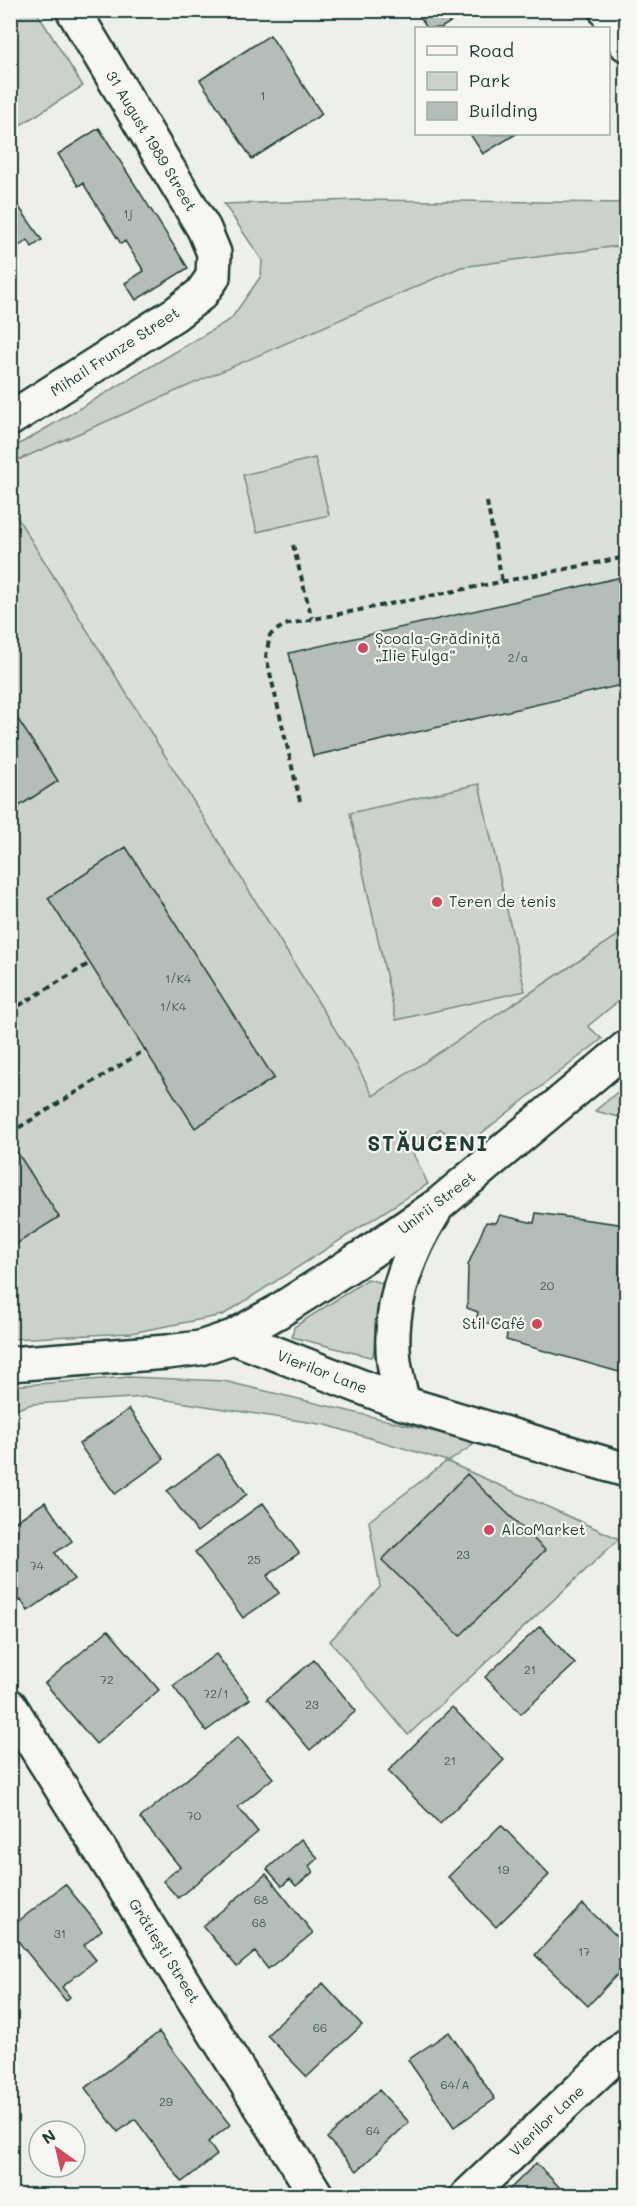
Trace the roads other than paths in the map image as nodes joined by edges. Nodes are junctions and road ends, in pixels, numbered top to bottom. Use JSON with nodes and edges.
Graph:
{"nodes":[{"id":1,"x":72,"y":10,"type":"edge"},
{"id":2,"x":606,"y":10,"type":"edge"},
{"id":3,"x":627,"y":44,"type":"edge"},
{"id":4,"x":213,"y":277,"type":"joint"},
{"id":5,"x":10,"y":419,"type":"edge"},
{"id":6,"x":627,"y":1048,"type":"edge"},
{"id":7,"x":438,"y":1205,"type":"junction"},
{"id":8,"x":233,"y":1337,"type":"junction"},
{"id":9,"x":10,"y":1364,"type":"edge"},
{"id":10,"x":403,"y":1403,"type":"junction"},
{"id":11,"x":627,"y":1470,"type":"edge"},
{"id":12,"x":10,"y":1706,"type":"edge"},
{"id":13,"x":627,"y":2046,"type":"edge"},
{"id":14,"x":318,"y":2196,"type":"edge"},
{"id":15,"x":466,"y":2196,"type":"edge"}],
"edges":[{"from":1,"to":4,"type":"street","name":"31 August 1989 Street"},
{"from":2,"to":3,"type":"street"},
{"from":4,"to":5,"type":"street","name":"Mihail Frunze Street"},
{"from":6,"to":7,"type":"street","name":"Unirii Street"},
{"from":7,"to":8,"type":"street","name":"Unirii Street"},
{"from":7,"to":10,"type":"street"},
{"from":8,"to":9,"type":"street"},
{"from":8,"to":10,"type":"street","name":"Vierilor Lane"},
{"from":10,"to":11,"type":"street","name":"Vierilor Lane"},
{"from":12,"to":14,"type":"street","name":"Grătiești Street"},
{"from":13,"to":15,"type":"street","name":"Vierilor Lane"}]}
